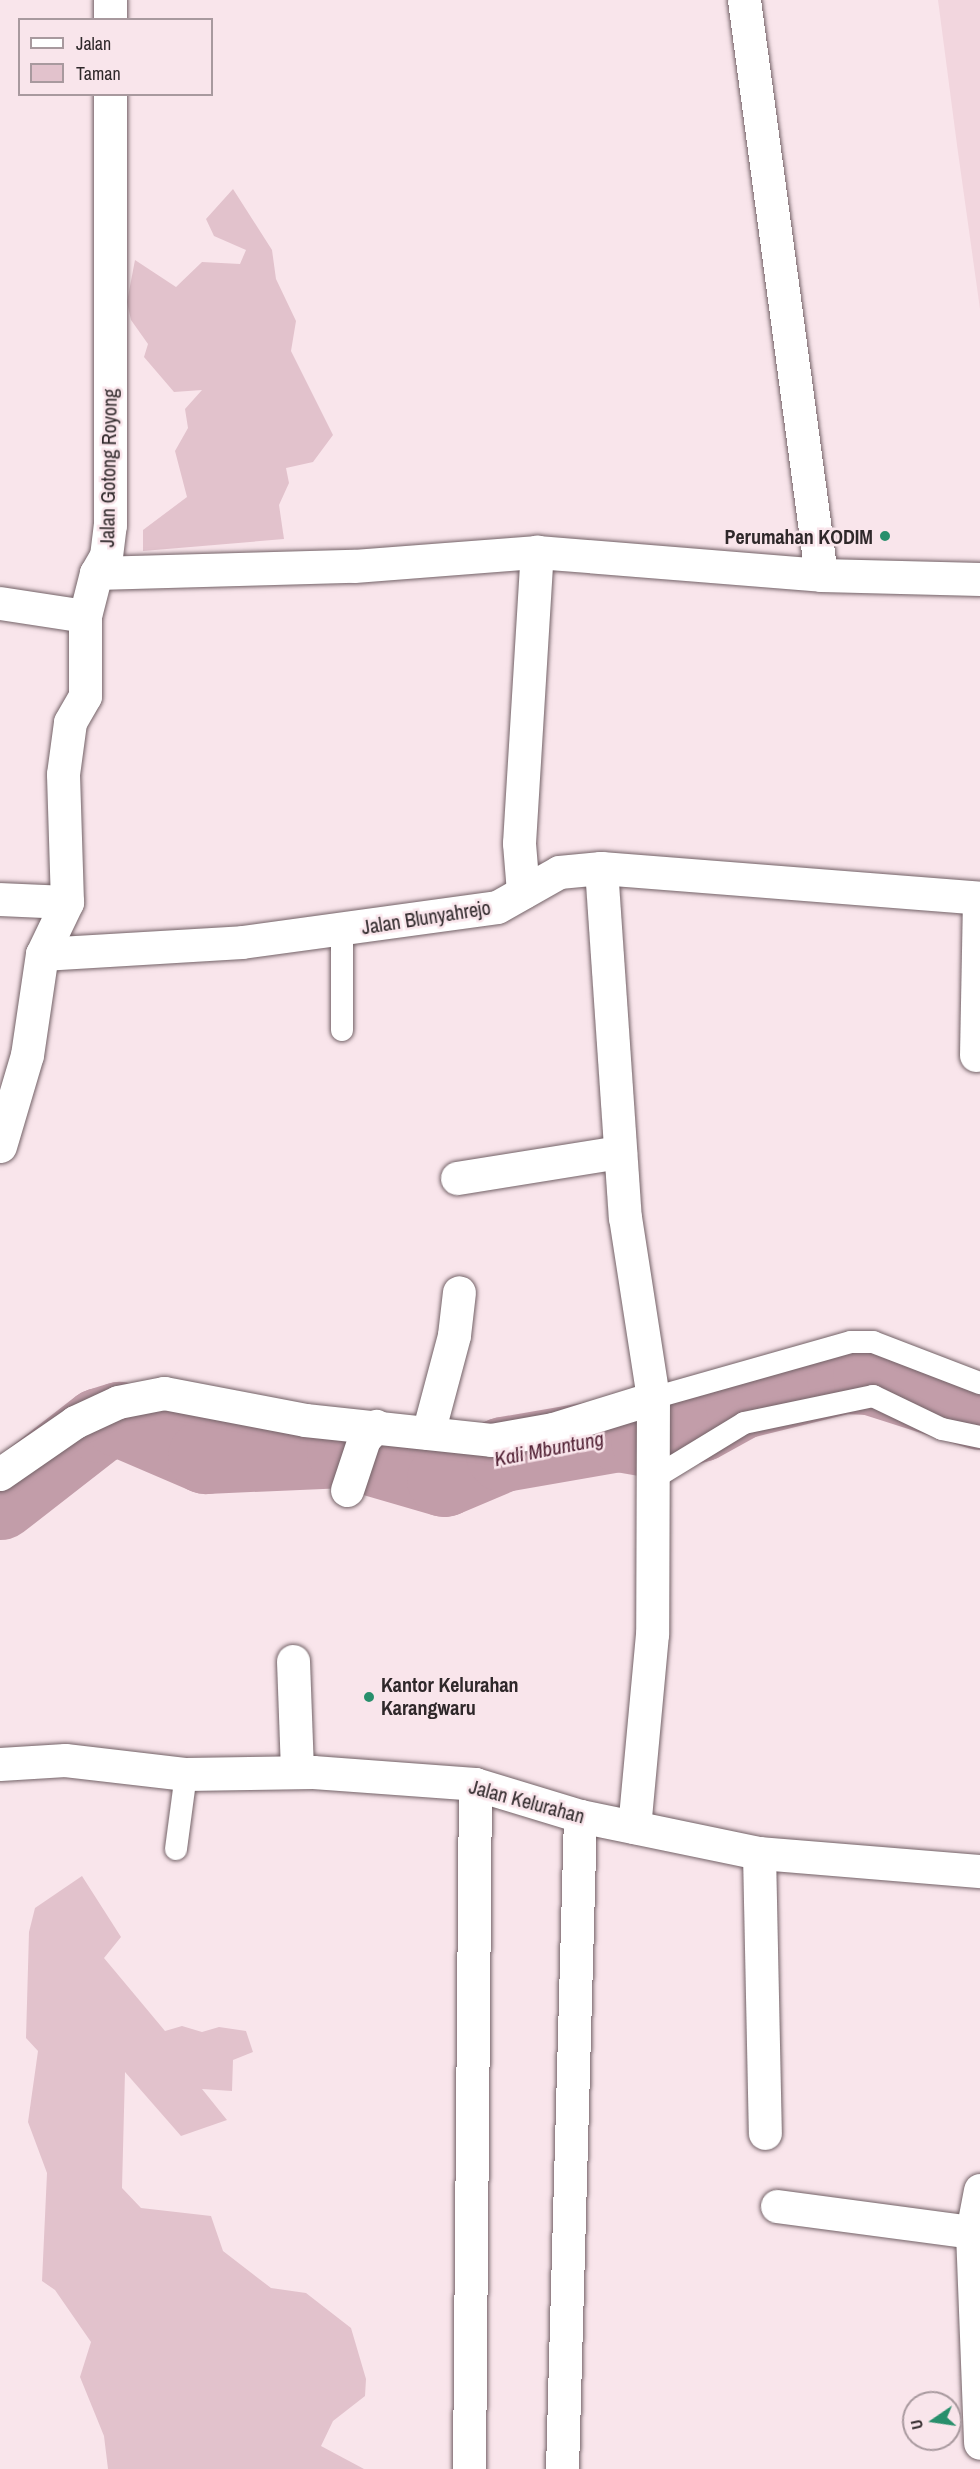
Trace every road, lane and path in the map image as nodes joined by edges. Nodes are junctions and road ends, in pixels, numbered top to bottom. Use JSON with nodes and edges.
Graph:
{"nodes":[{"id":1,"x":110,"y":0,"type":"edge"},
{"id":2,"x":744,"y":0,"type":"edge"},
{"id":3,"x":110,"y":18,"type":"edge"},
{"id":4,"x":110,"y":96,"type":"edge"},
{"id":5,"x":537,"y":552,"type":"junction"},
{"id":6,"x":96,"y":573,"type":"junction"},
{"id":7,"x":821,"y":575,"type":"junction"},
{"id":8,"x":980,"y":579,"type":"edge"},
{"id":9,"x":0,"y":603,"type":"edge"},
{"id":10,"x":85,"y":616,"type":"junction"},
{"id":11,"x":601,"y":868,"type":"junction"},
{"id":12,"x":523,"y":892,"type":"junction"},
{"id":13,"x":980,"y":898,"type":"edge"},
{"id":14,"x":0,"y":899,"type":"edge"},
{"id":15,"x":67,"y":902,"type":"junction"},
{"id":16,"x":342,"y":929,"type":"junction"},
{"id":17,"x":42,"y":954,"type":"junction"},
{"id":18,"x":342,"y":1030,"type":"dead end"},
{"id":19,"x":976,"y":1055,"type":"dead end"},
{"id":20,"x":0,"y":1146,"type":"edge"},
{"id":21,"x":620,"y":1152,"type":"junction"},
{"id":22,"x":457,"y":1178,"type":"dead end"},
{"id":23,"x":459,"y":1292,"type":"dead end"},
{"id":24,"x":980,"y":1383,"type":"edge"},
{"id":25,"x":653,"y":1398,"type":"junction"},
{"id":26,"x":370,"y":1433,"type":"junction"},
{"id":27,"x":428,"y":1433,"type":"junction"},
{"id":28,"x":980,"y":1437,"type":"edge"},
{"id":29,"x":0,"y":1474,"type":"edge"},
{"id":30,"x":653,"y":1474,"type":"junction"},
{"id":31,"x":350,"y":1479,"type":"dead end"},
{"id":32,"x":293,"y":1660,"type":"dead end"},
{"id":33,"x":0,"y":1764,"type":"edge"},
{"id":34,"x":297,"y":1772,"type":"junction"},
{"id":35,"x":186,"y":1774,"type":"junction"},
{"id":36,"x":475,"y":1784,"type":"junction"},
{"id":37,"x":580,"y":1816,"type":"junction"},
{"id":38,"x":633,"y":1827,"type":"junction"},
{"id":39,"x":176,"y":1850,"type":"dead end"},
{"id":40,"x":759,"y":1853,"type":"junction"},
{"id":41,"x":980,"y":1871,"type":"edge"},
{"id":42,"x":765,"y":2133,"type":"dead end"},
{"id":43,"x":980,"y":2190,"type":"edge"},
{"id":44,"x":777,"y":2206,"type":"dead end"},
{"id":45,"x":972,"y":2232,"type":"junction"},
{"id":46,"x":980,"y":2443,"type":"edge"},
{"id":47,"x":469,"y":2469,"type":"edge"},
{"id":48,"x":562,"y":2469,"type":"edge"}],
"edges":[{"from":1,"to":3,"type":"street"},
{"from":2,"to":7,"type":"street"},
{"from":4,"to":6,"type":"street","name":"Jalan Gotong Royong"},
{"from":5,"to":6,"type":"street"},
{"from":5,"to":7,"type":"street"},
{"from":5,"to":12,"type":"street"},
{"from":6,"to":10,"type":"street","name":"Jalan Gotong Royong"},
{"from":7,"to":8,"type":"street"},
{"from":9,"to":10,"type":"street"},
{"from":10,"to":15,"type":"street","name":"Jalan Gotong Royong"},
{"from":11,"to":12,"type":"street","name":"Jalan Blunyahrejo"},
{"from":11,"to":13,"type":"street","name":"Jalan Blunyahrejo"},
{"from":11,"to":21,"type":"street"},
{"from":12,"to":16,"type":"street","name":"Jalan Blunyahrejo"},
{"from":13,"to":19,"type":"street"},
{"from":14,"to":15,"type":"street"},
{"from":15,"to":17,"type":"street","name":"Jalan Gotong Royong"},
{"from":16,"to":17,"type":"street","name":"Jalan Blunyahrejo"},
{"from":16,"to":18,"type":"lane"},
{"from":17,"to":20,"type":"street","name":"Jalan Gotong Royong"},
{"from":21,"to":22,"type":"street"},
{"from":21,"to":25,"type":"street"},
{"from":23,"to":27,"type":"street"},
{"from":24,"to":25,"type":"lane"},
{"from":25,"to":27,"type":"street"},
{"from":25,"to":30,"type":"street"},
{"from":26,"to":27,"type":"street"},
{"from":26,"to":29,"type":"street"},
{"from":26,"to":31,"type":"street"},
{"from":28,"to":30,"type":"lane"},
{"from":30,"to":38,"type":"street"},
{"from":32,"to":34,"type":"street"},
{"from":33,"to":35,"type":"street","name":"Jalan Kelurahan"},
{"from":34,"to":35,"type":"street","name":"Jalan Kelurahan"},
{"from":34,"to":36,"type":"street","name":"Jalan Kelurahan"},
{"from":35,"to":39,"type":"lane"},
{"from":36,"to":37,"type":"street","name":"Jalan Kelurahan"},
{"from":36,"to":47,"type":"street"},
{"from":37,"to":38,"type":"street","name":"Jalan Kelurahan"},
{"from":37,"to":48,"type":"street"},
{"from":38,"to":40,"type":"street","name":"Jalan Kelurahan"},
{"from":40,"to":41,"type":"street","name":"Jalan Kelurahan"},
{"from":40,"to":42,"type":"street"},
{"from":43,"to":45,"type":"street"},
{"from":44,"to":45,"type":"street"},
{"from":45,"to":46,"type":"street"}]}
